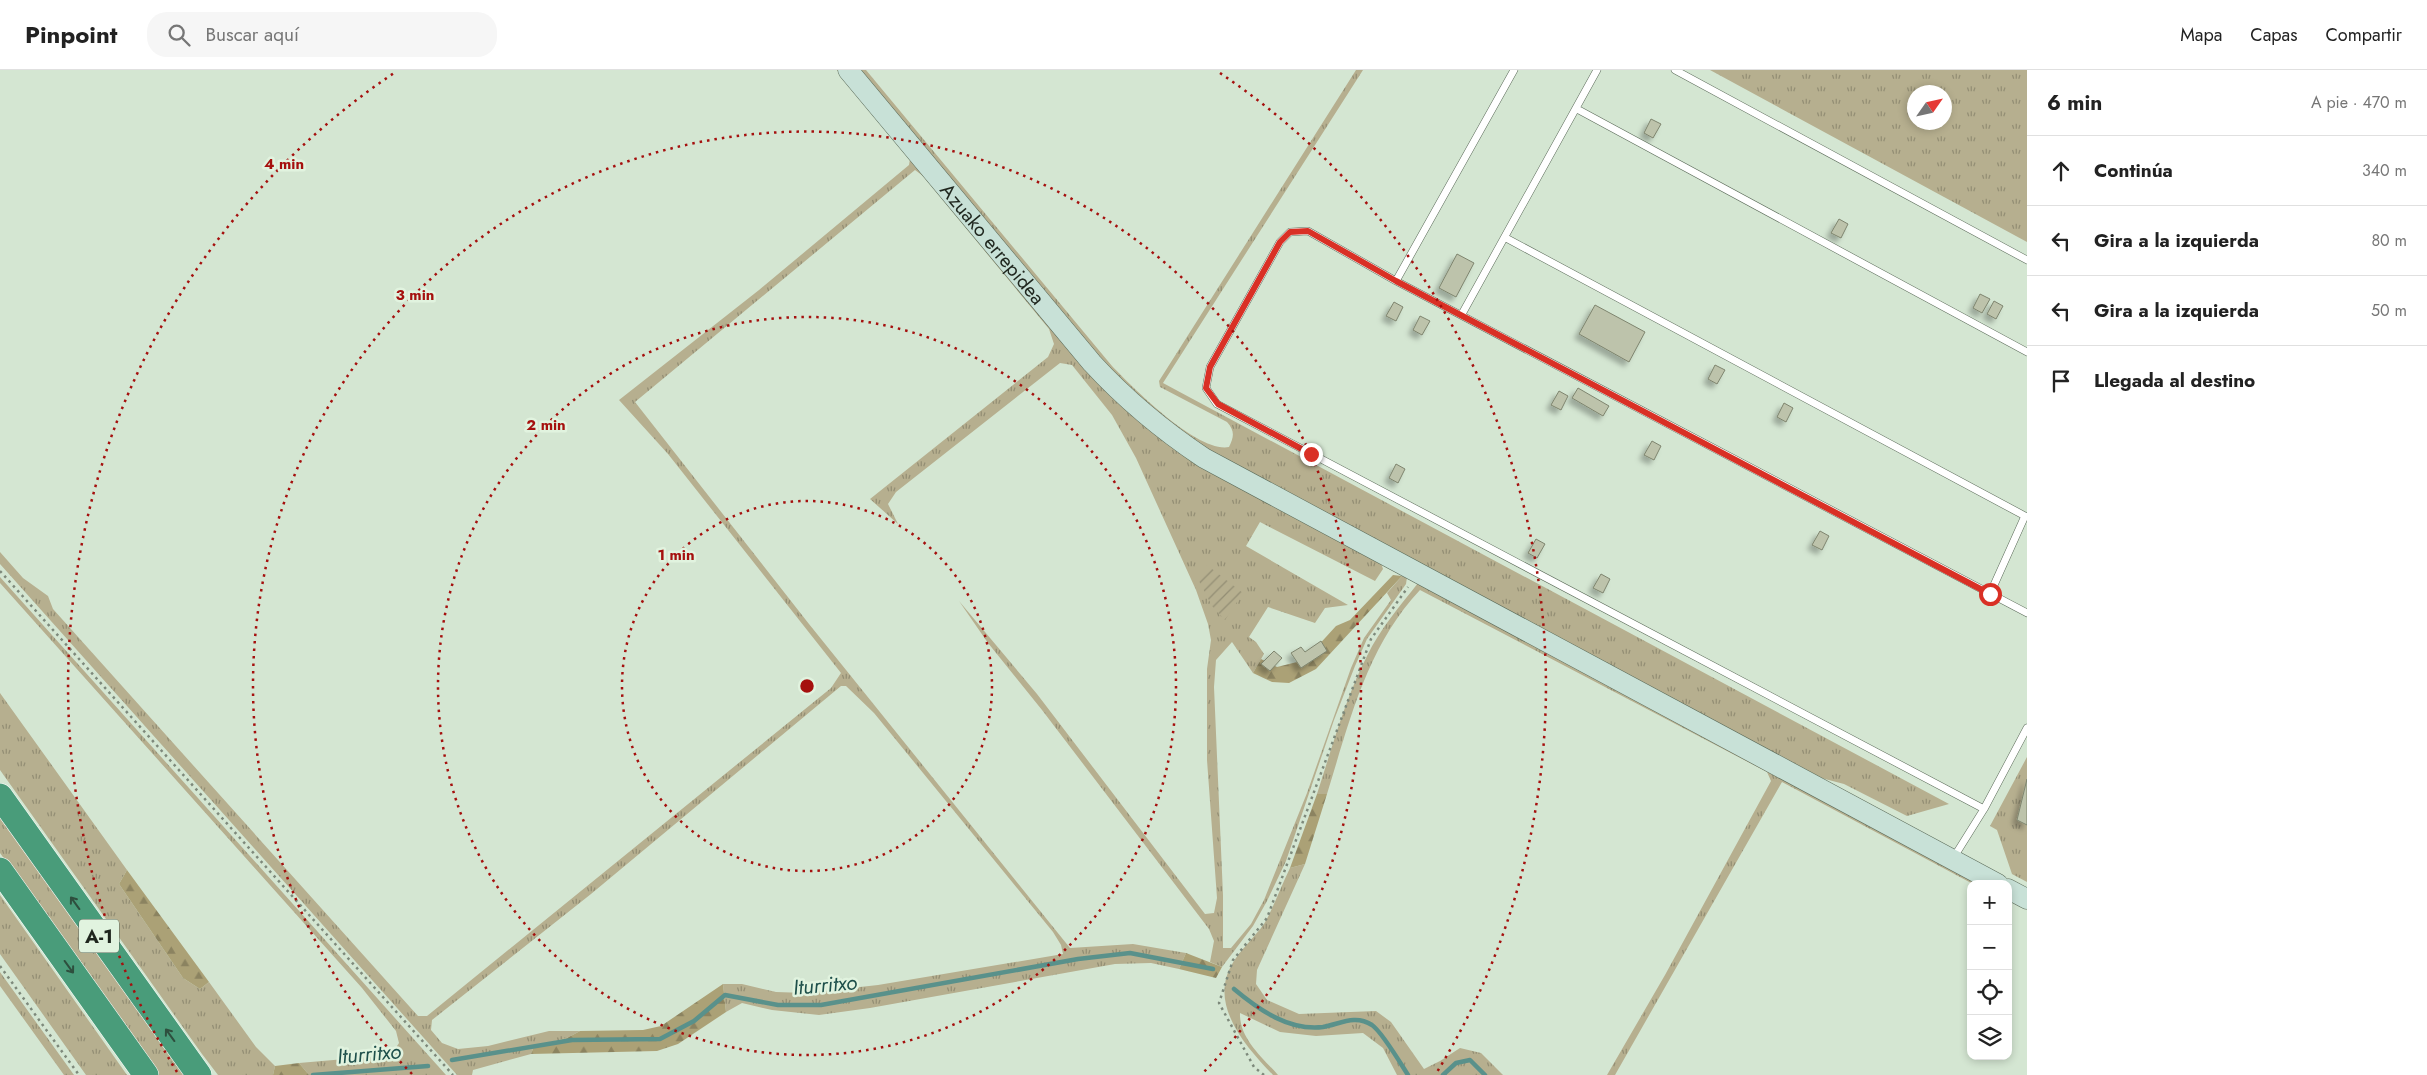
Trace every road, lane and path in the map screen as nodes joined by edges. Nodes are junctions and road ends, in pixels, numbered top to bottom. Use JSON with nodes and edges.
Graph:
{"nodes":[{"id":1,"x":848,"y":70,"type":"edge"},
{"id":2,"x":1514,"y":70,"type":"edge"},
{"id":3,"x":1597,"y":70,"type":"edge"},
{"id":4,"x":1675,"y":70,"type":"edge"},
{"id":5,"x":1577,"y":108,"type":"junction"},
{"id":6,"x":1506,"y":238,"type":"junction"},
{"id":7,"x":2027,"y":260,"type":"edge"},
{"id":8,"x":1396,"y":281,"type":"junction"},
{"id":9,"x":1462,"y":314,"type":"junction"},
{"id":10,"x":2027,"y":352,"type":"edge"},
{"id":11,"x":0,"y":571,"type":"edge"},
{"id":12,"x":1418,"y":574,"type":"junction"},
{"id":13,"x":1990,"y":594,"type":"junction"},
{"id":14,"x":2027,"y":613,"type":"edge"},
{"id":15,"x":2027,"y":728,"type":"edge"},
{"id":16,"x":0,"y":796,"type":"edge"},
{"id":17,"x":1984,"y":809,"type":"junction"},
{"id":18,"x":1952,"y":860,"type":"junction"},
{"id":19,"x":0,"y":870,"type":"edge"},
{"id":20,"x":1990,"y":880,"type":"edge"},
{"id":21,"x":2012,"y":891,"type":"edge"},
{"id":22,"x":2027,"y":899,"type":"edge"},
{"id":23,"x":0,"y":966,"type":"edge"},
{"id":24,"x":79,"y":1075,"type":"edge"},
{"id":25,"x":146,"y":1075,"type":"edge"},
{"id":26,"x":199,"y":1075,"type":"edge"},
{"id":27,"x":453,"y":1075,"type":"edge"},
{"id":28,"x":1264,"y":1075,"type":"edge"}],
"edges":[{"from":1,"to":12,"type":"street","name":"Azuako errepidea"},
{"from":2,"to":8,"type":"lane"},
{"from":3,"to":5,"type":"lane"},
{"from":4,"to":7,"type":"lane"},
{"from":5,"to":6,"type":"lane"},
{"from":5,"to":10,"type":"lane"},
{"from":6,"to":9,"type":"lane"},
{"from":6,"to":13,"type":"lane"},
{"from":8,"to":9,"type":"lane"},
{"from":8,"to":17,"type":"lane"},
{"from":9,"to":13,"type":"lane"},
{"from":11,"to":27,"type":"path"},
{"from":12,"to":18,"type":"street","name":"Azuako errepidea"},
{"from":12,"to":28,"type":"path"},
{"from":13,"to":14,"type":"lane"},
{"from":15,"to":17,"type":"lane"},
{"from":26,"to":16,"type":"highway","number":"A-1","one_way":true},
{"from":17,"to":18,"type":"lane"},
{"from":18,"to":20,"type":"street","name":"Azuako errepidea"},
{"from":19,"to":25,"type":"highway","number":"A-1","one_way":true},
{"from":21,"to":22,"type":"street"},
{"from":23,"to":24,"type":"path"}]}
